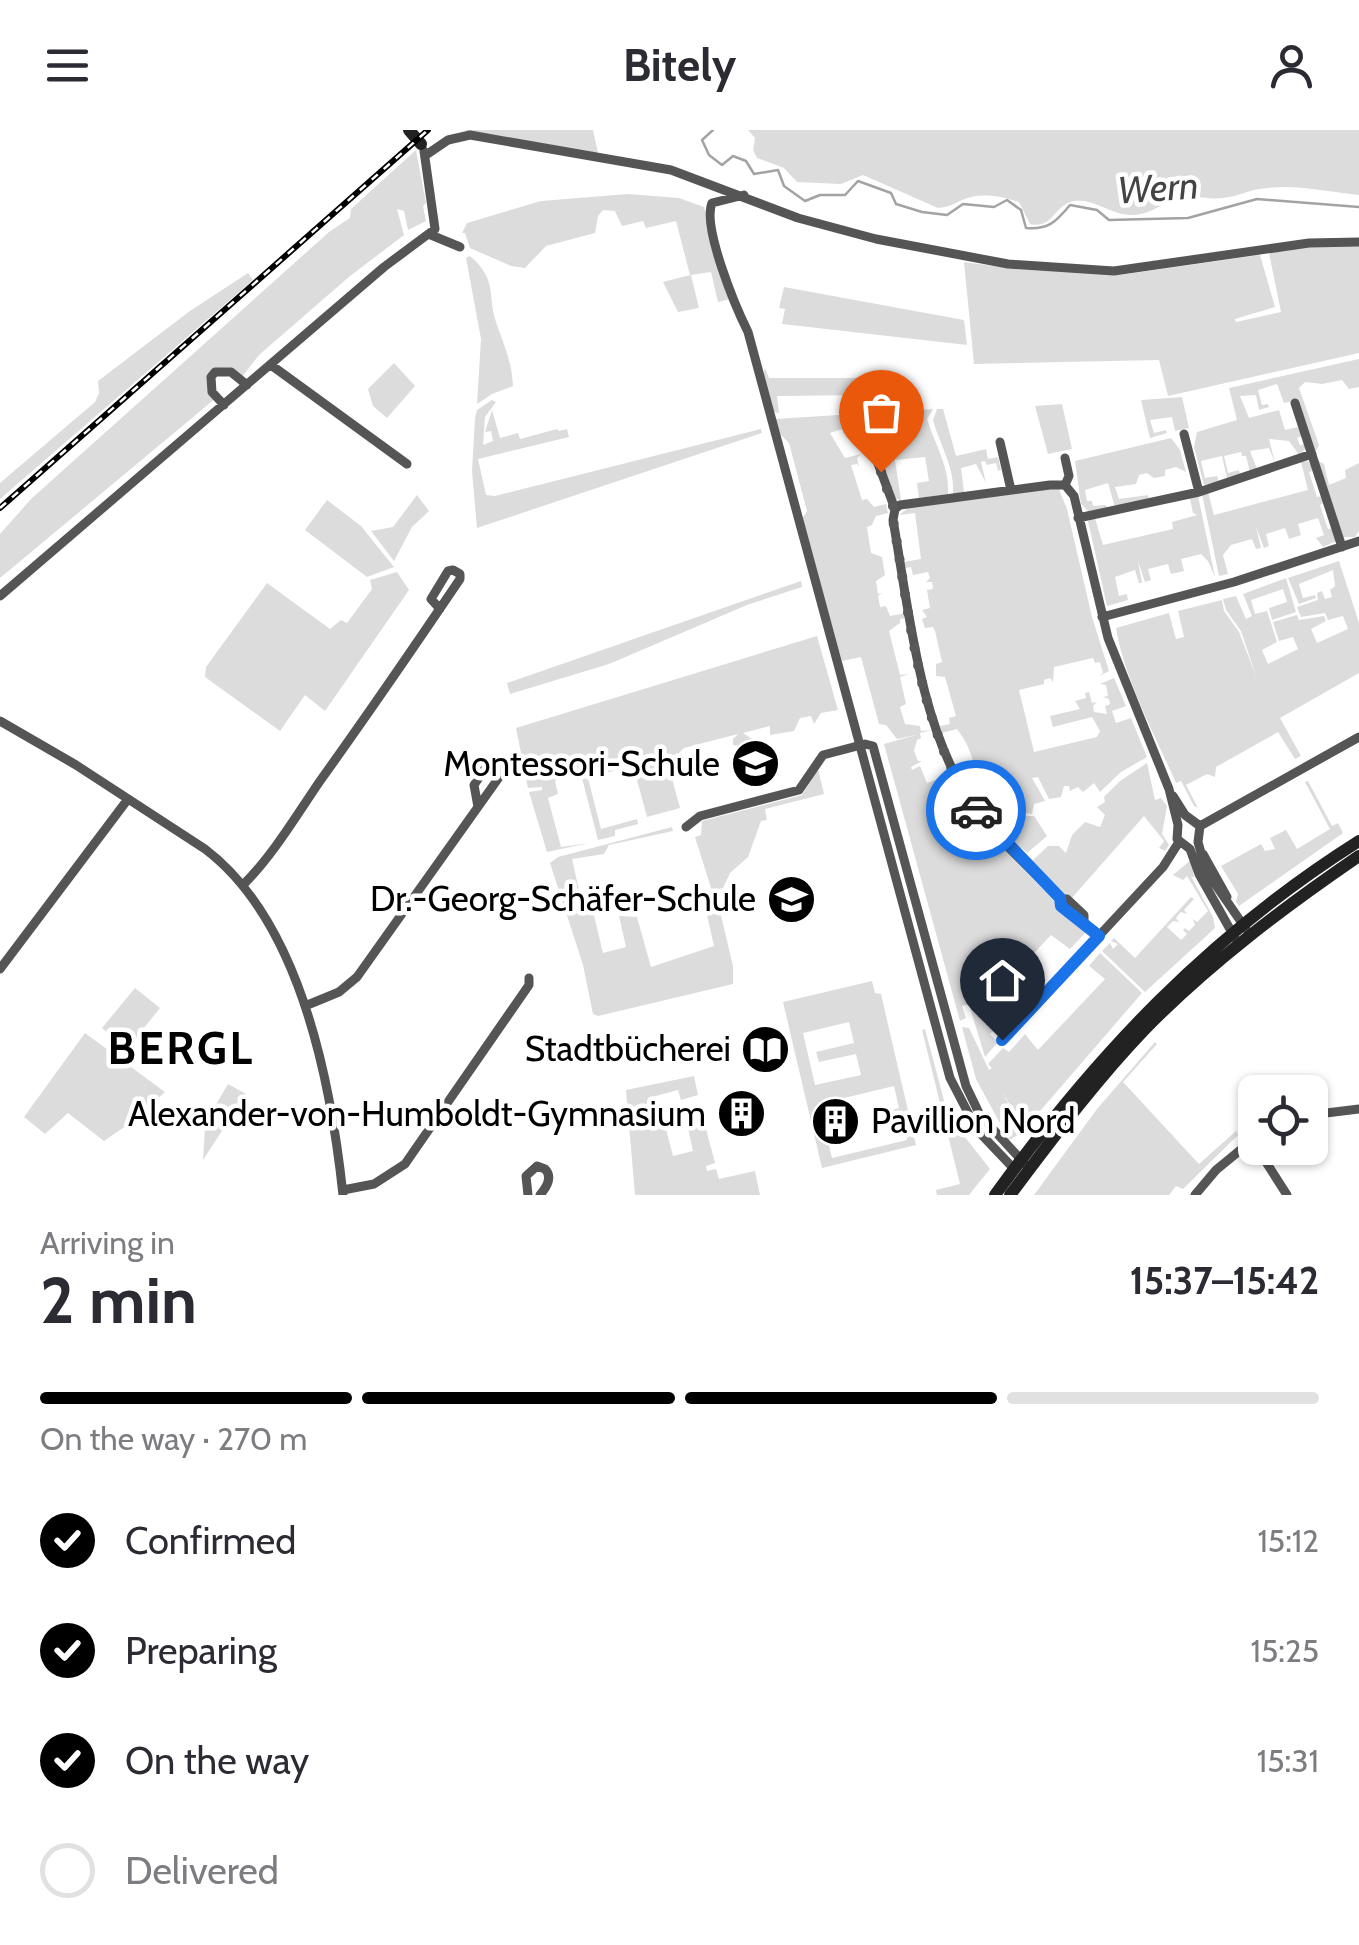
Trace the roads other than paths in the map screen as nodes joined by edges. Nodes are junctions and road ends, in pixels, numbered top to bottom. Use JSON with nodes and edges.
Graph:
{"nodes":[{"id":1,"x":409,"y":130,"type":"edge"},
{"id":2,"x":423,"y":150,"type":"junction"},
{"id":3,"x":744,"y":196,"type":"junction"},
{"id":4,"x":431,"y":235,"type":"junction"},
{"id":5,"x":1359,"y":242,"type":"edge"},
{"id":6,"x":460,"y":248,"type":"dead end"},
{"id":7,"x":271,"y":366,"type":"junction"},
{"id":8,"x":247,"y":385,"type":"junction"},
{"id":9,"x":1295,"y":403,"type":"dead end"},
{"id":10,"x":224,"y":405,"type":"junction"},
{"id":11,"x":1184,"y":434,"type":"dead end"},
{"id":12,"x":1000,"y":442,"type":"dead end"},
{"id":13,"x":873,"y":450,"type":"dead end"},
{"id":14,"x":1312,"y":454,"type":"junction"},
{"id":15,"x":1065,"y":458,"type":"dead end"},
{"id":16,"x":407,"y":464,"type":"dead end"},
{"id":17,"x":1065,"y":486,"type":"junction"},
{"id":18,"x":1011,"y":490,"type":"junction"},
{"id":19,"x":1199,"y":492,"type":"junction"},
{"id":20,"x":894,"y":509,"type":"junction"},
{"id":21,"x":1078,"y":518,"type":"junction"},
{"id":22,"x":1359,"y":542,"type":"edge"},
{"id":23,"x":1342,"y":547,"type":"junction"},
{"id":24,"x":0,"y":596,"type":"edge"},
{"id":25,"x":440,"y":609,"type":"dead end"},
{"id":26,"x":1102,"y":617,"type":"junction"},
{"id":27,"x":0,"y":721,"type":"edge"},
{"id":28,"x":1359,"y":736,"type":"edge"},
{"id":29,"x":860,"y":745,"type":"junction"},
{"id":30,"x":1168,"y":790,"type":"junction"},
{"id":31,"x":128,"y":799,"type":"junction"},
{"id":32,"x":478,"y":807,"type":"dead end"},
{"id":33,"x":1190,"y":819,"type":"junction"},
{"id":34,"x":1178,"y":824,"type":"junction"},
{"id":35,"x":1200,"y":826,"type":"junction"},
{"id":36,"x":686,"y":827,"type":"dead end"},
{"id":37,"x":1359,"y":840,"type":"edge"},
{"id":38,"x":1188,"y":843,"type":"junction"},
{"id":39,"x":1359,"y":856,"type":"edge"},
{"id":40,"x":243,"y":885,"type":"junction"},
{"id":41,"x":1240,"y":933,"type":"junction"},
{"id":42,"x":1099,"y":936,"type":"junction"},
{"id":43,"x":0,"y":969,"type":"edge"},
{"id":44,"x":529,"y":978,"type":"dead end"},
{"id":45,"x":305,"y":1006,"type":"junction"},
{"id":46,"x":931,"y":1011,"type":"junction"},
{"id":47,"x":944,"y":1011,"type":"junction"},
{"id":48,"x":1002,"y":1040,"type":"dead end"},
{"id":49,"x":1359,"y":1109,"type":"edge"},
{"id":50,"x":1328,"y":1113,"type":"edge"},
{"id":51,"x":1238,"y":1154,"type":"edge"},
{"id":52,"x":1269,"y":1165,"type":"edge"},
{"id":53,"x":1021,"y":1167,"type":"junction"},
{"id":54,"x":343,"y":1193,"type":"edge"},
{"id":55,"x":528,"y":1195,"type":"edge"},
{"id":56,"x":540,"y":1195,"type":"edge"},
{"id":57,"x":996,"y":1195,"type":"edge"},
{"id":58,"x":1010,"y":1195,"type":"edge"},
{"id":59,"x":1194,"y":1195,"type":"edge"},
{"id":60,"x":1287,"y":1195,"type":"edge"}],
"edges":[{"from":1,"to":2,"type":"main road"},
{"from":2,"to":3,"type":"street"},
{"from":2,"to":4,"type":"street"},
{"from":3,"to":5,"type":"street"},
{"from":3,"to":29,"type":"street"},
{"from":4,"to":6,"type":"street"},
{"from":4,"to":7,"type":"street"},
{"from":7,"to":8,"type":"street"},
{"from":7,"to":16,"type":"street"},
{"from":8,"to":10,"type":"street"},
{"from":8,"to":10,"type":"street"},
{"from":9,"to":14,"type":"street"},
{"from":10,"to":24,"type":"street"},
{"from":11,"to":19,"type":"street"},
{"from":12,"to":18,"type":"street"},
{"from":13,"to":20,"type":"street"},
{"from":14,"to":19,"type":"street"},
{"from":14,"to":23,"type":"street"},
{"from":15,"to":17,"type":"street"},
{"from":17,"to":18,"type":"street"},
{"from":17,"to":21,"type":"street"},
{"from":18,"to":20,"type":"street"},
{"from":19,"to":21,"type":"street"},
{"from":20,"to":42,"type":"street"},
{"from":21,"to":26,"type":"street"},
{"from":22,"to":23,"type":"street"},
{"from":23,"to":26,"type":"street"},
{"from":25,"to":40,"type":"street"},
{"from":26,"to":30,"type":"street"},
{"from":27,"to":31,"type":"street"},
{"from":28,"to":35,"type":"street"},
{"from":29,"to":36,"type":"street"},
{"from":29,"to":46,"type":"street"},
{"from":29,"to":47,"type":"street"},
{"from":30,"to":33,"type":"street"},
{"from":30,"to":34,"type":"street"},
{"from":31,"to":40,"type":"street"},
{"from":31,"to":43,"type":"street"},
{"from":32,"to":45,"type":"street"},
{"from":33,"to":34,"type":"street"},
{"from":33,"to":35,"type":"street"},
{"from":34,"to":38,"type":"street"},
{"from":35,"to":38,"type":"street"},
{"from":37,"to":41,"type":"main road"},
{"from":38,"to":41,"type":"street"},
{"from":38,"to":41,"type":"street"},
{"from":38,"to":42,"type":"street"},
{"from":39,"to":41,"type":"main road"},
{"from":40,"to":45,"type":"street"},
{"from":41,"to":53,"type":"main road"},
{"from":42,"to":48,"type":"street"},
{"from":44,"to":54,"type":"street"},
{"from":45,"to":54,"type":"street"},
{"from":46,"to":47,"type":"street"},
{"from":46,"to":53,"type":"street"},
{"from":47,"to":53,"type":"street"},
{"from":49,"to":50,"type":"street"},
{"from":51,"to":59,"type":"street"},
{"from":52,"to":60,"type":"street"},
{"from":53,"to":57,"type":"main road"},
{"from":53,"to":58,"type":"main road"},
{"from":55,"to":56,"type":"street"}]}
